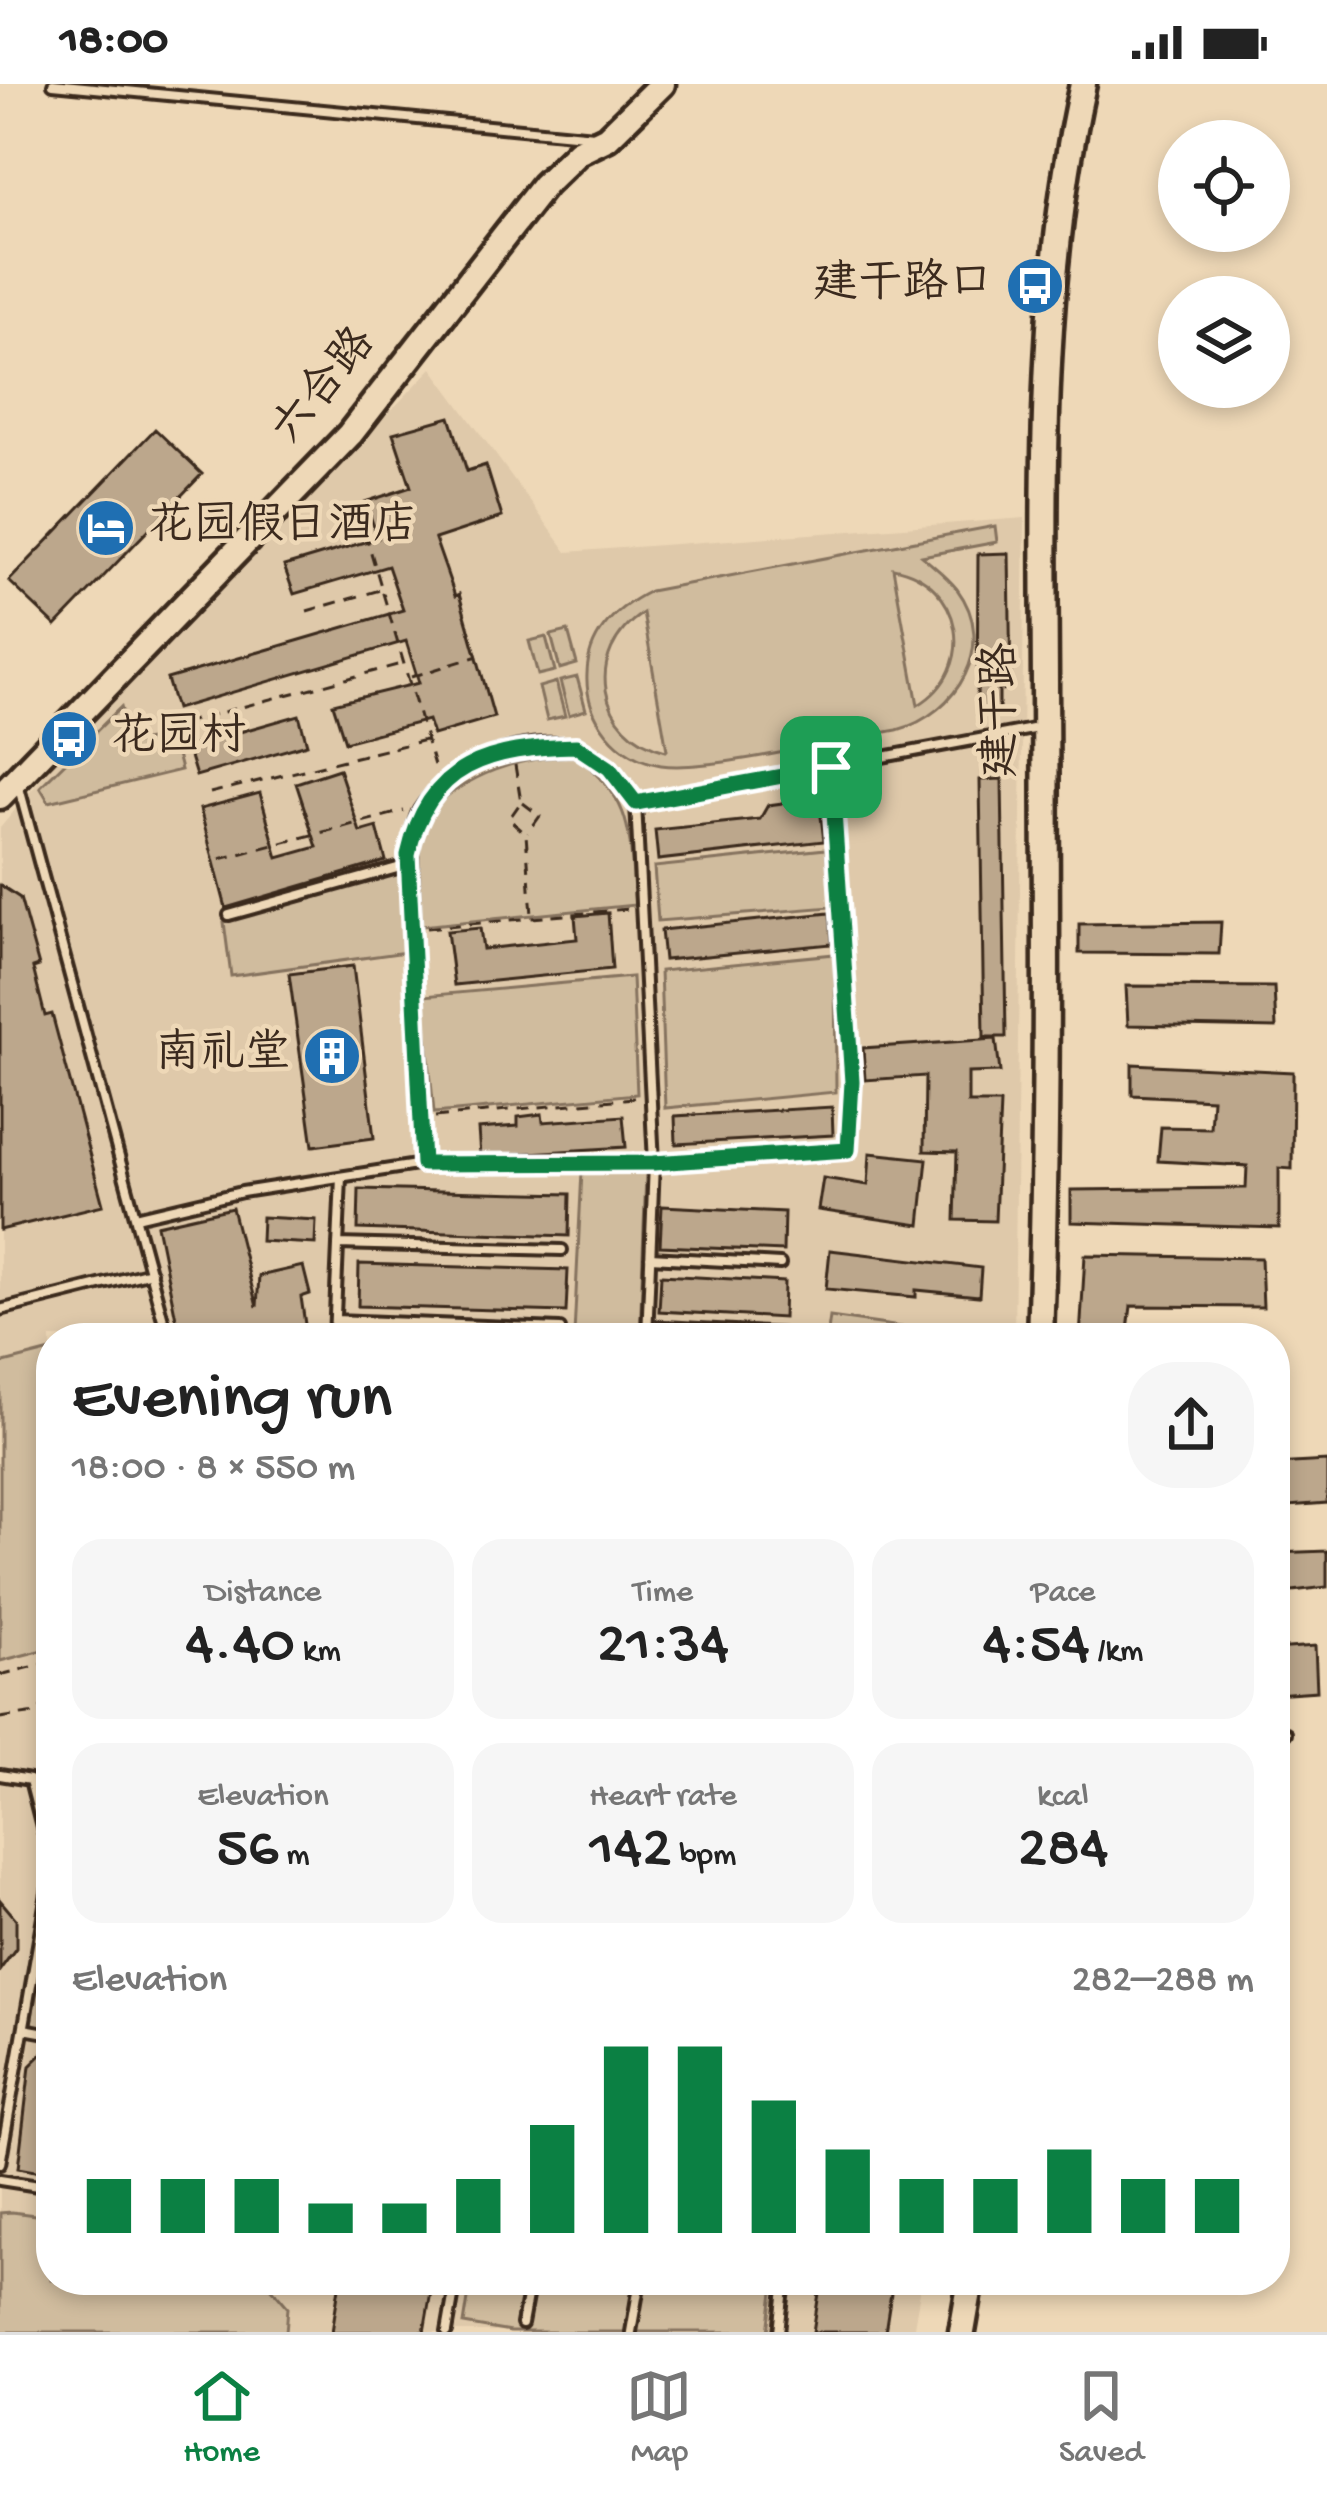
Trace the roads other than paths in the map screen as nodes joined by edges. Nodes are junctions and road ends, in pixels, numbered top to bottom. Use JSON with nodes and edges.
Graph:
{"nodes":[{"id":1,"x":53,"y":84,"type":"edge"},
{"id":2,"x":662,"y":84,"type":"edge"},
{"id":3,"x":1083,"y":84,"type":"edge"},
{"id":4,"x":607,"y":138,"type":"junction"},
{"id":5,"x":1045,"y":727,"type":"junction"},
{"id":6,"x":831,"y":767,"type":"junction"},
{"id":7,"x":8,"y":788,"type":"edge"},
{"id":8,"x":636,"y":803,"type":"junction"},
{"id":9,"x":408,"y":865,"type":"junction"},
{"id":10,"x":229,"y":915,"type":"dead end"},
{"id":11,"x":654,"y":1163,"type":"junction"},
{"id":12,"x":423,"y":1164,"type":"junction"},
{"id":13,"x":341,"y":1177,"type":"junction"},
{"id":14,"x":136,"y":1217,"type":"junction"},
{"id":15,"x":338,"y":1244,"type":"junction"},
{"id":16,"x":562,"y":1250,"type":"dead end"},
{"id":17,"x":650,"y":1257,"type":"junction"},
{"id":18,"x":780,"y":1264,"type":"dead end"},
{"id":19,"x":151,"y":1272,"type":"junction"},
{"id":20,"x":0,"y":1310,"type":"edge"},
{"id":21,"x":335,"y":1320,"type":"junction"},
{"id":22,"x":165,"y":1323,"type":"edge"},
{"id":23,"x":335,"y":1323,"type":"edge"},
{"id":24,"x":410,"y":1323,"type":"edge"},
{"id":25,"x":648,"y":1323,"type":"edge"},
{"id":26,"x":1040,"y":1323,"type":"edge"},
{"id":27,"x":0,"y":1775,"type":"edge"},
{"id":28,"x":36,"y":1805,"type":"edge"},
{"id":29,"x":36,"y":1953,"type":"edge"},
{"id":30,"x":23,"y":2029,"type":"junction"},
{"id":31,"x":36,"y":2031,"type":"edge"},
{"id":32,"x":4,"y":2122,"type":"edge"},
{"id":33,"x":0,"y":2164,"type":"edge"},
{"id":34,"x":0,"y":2180,"type":"edge"},
{"id":35,"x":36,"y":2186,"type":"edge"},
{"id":36,"x":453,"y":2295,"type":"edge"},
{"id":37,"x":527,"y":2295,"type":"edge"},
{"id":38,"x":637,"y":2295,"type":"edge"},
{"id":39,"x":783,"y":2295,"type":"edge"},
{"id":40,"x":968,"y":2295,"type":"edge"},
{"id":41,"x":522,"y":2324,"type":"dead end"},
{"id":42,"x":447,"y":2332,"type":"edge"},
{"id":43,"x":631,"y":2332,"type":"edge"},
{"id":44,"x":779,"y":2332,"type":"edge"},
{"id":45,"x":962,"y":2332,"type":"edge"}],
"edges":[{"from":1,"to":4,"type":"lane"},
{"from":2,"to":4,"type":"main road","name":"六合路"},
{"from":3,"to":5,"type":"main road","name":"建干路"},
{"from":4,"to":7,"type":"main road","name":"六合路"},
{"from":5,"to":6,"type":"lane"},
{"from":5,"to":26,"type":"main road","name":"建干路"},
{"from":6,"to":8,"type":"lane"},
{"from":6,"to":11,"type":"lane"},
{"from":7,"to":14,"type":"lane"},
{"from":8,"to":9,"type":"lane"},
{"from":8,"to":11,"type":"lane"},
{"from":9,"to":10,"type":"lane"},
{"from":9,"to":12,"type":"lane"},
{"from":11,"to":12,"type":"lane"},
{"from":11,"to":17,"type":"lane"},
{"from":12,"to":13,"type":"lane"},
{"from":13,"to":14,"type":"lane"},
{"from":13,"to":15,"type":"lane"},
{"from":14,"to":19,"type":"lane"},
{"from":15,"to":16,"type":"lane"},
{"from":15,"to":21,"type":"lane"},
{"from":17,"to":18,"type":"lane"},
{"from":17,"to":25,"type":"lane"},
{"from":19,"to":20,"type":"lane"},
{"from":19,"to":22,"type":"lane"},
{"from":21,"to":23,"type":"lane"},
{"from":21,"to":24,"type":"lane"},
{"from":27,"to":28,"type":"lane"},
{"from":29,"to":30,"type":"lane"},
{"from":30,"to":31,"type":"lane"},
{"from":30,"to":32,"type":"lane"},
{"from":32,"to":33,"type":"lane"},
{"from":34,"to":35,"type":"lane"},
{"from":36,"to":42,"type":"lane"},
{"from":37,"to":41,"type":"lane"},
{"from":38,"to":43,"type":"lane"},
{"from":39,"to":44,"type":"lane"},
{"from":40,"to":45,"type":"main road"}]}
